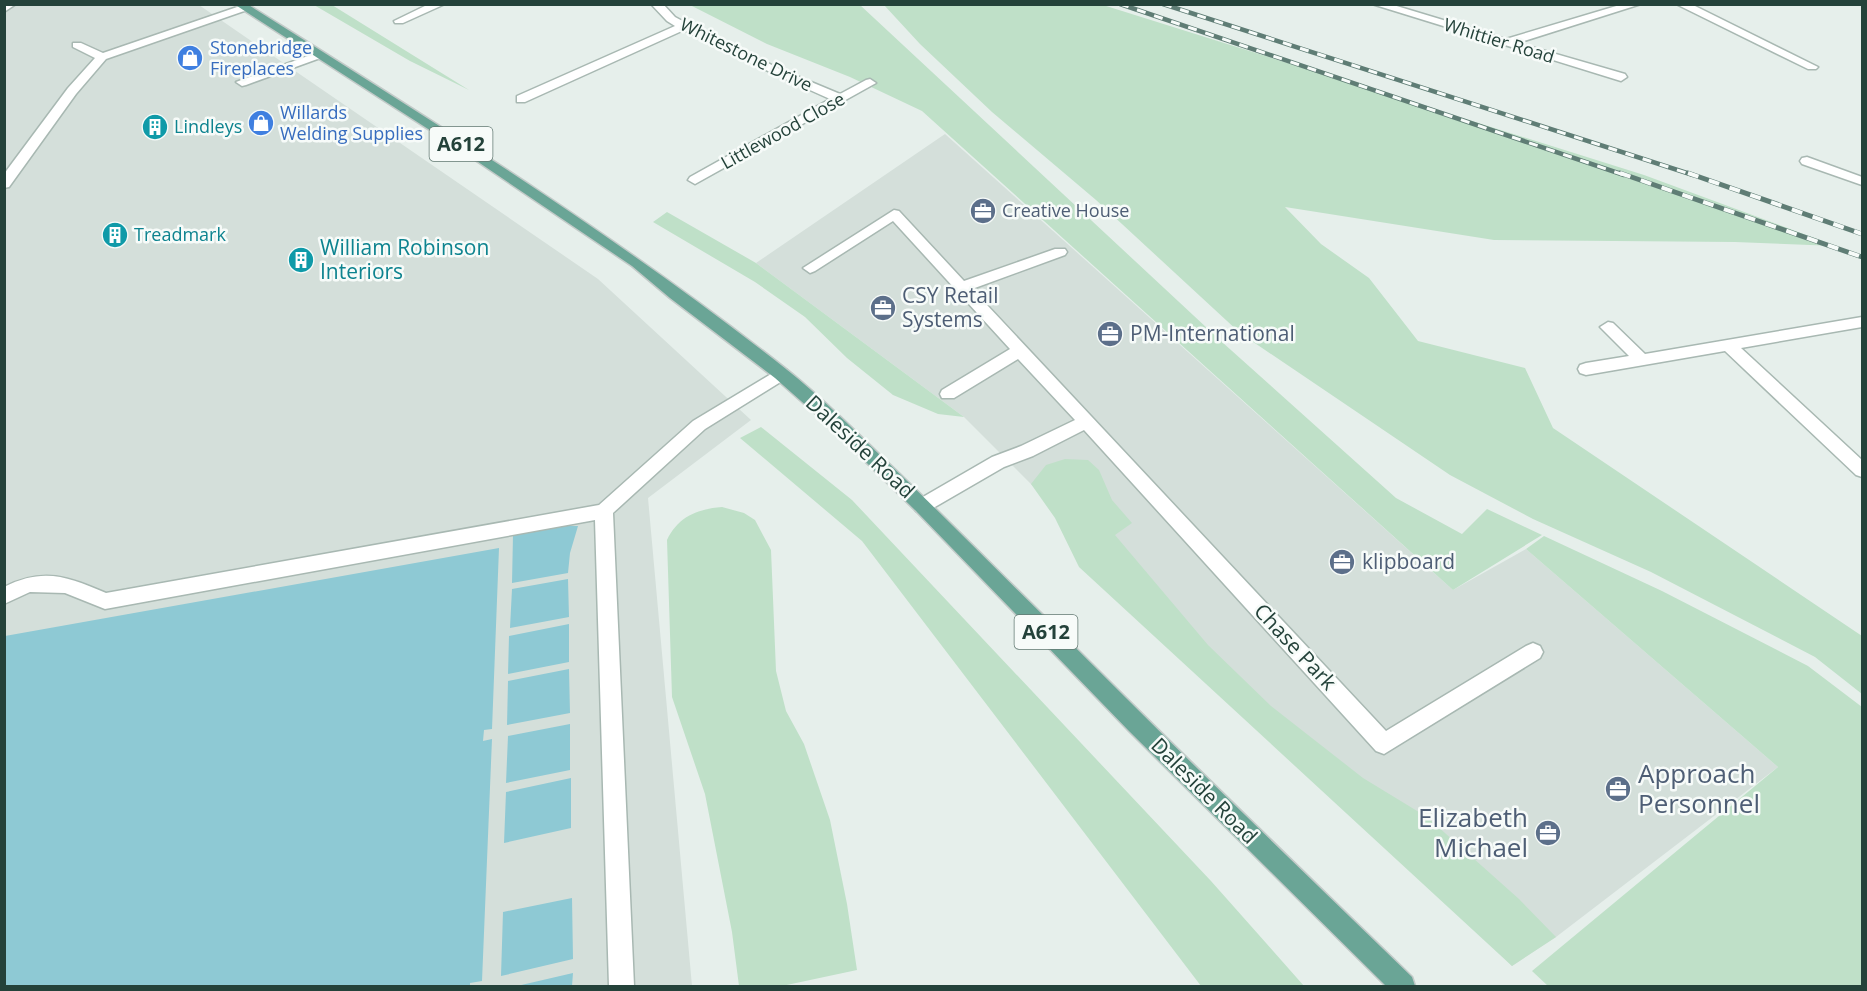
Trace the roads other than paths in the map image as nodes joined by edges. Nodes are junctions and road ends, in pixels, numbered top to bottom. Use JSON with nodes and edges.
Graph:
{"nodes":[{"id":1,"x":11,"y":4,"type":"edge"},
{"id":2,"x":440,"y":4,"type":"edge"},
{"id":3,"x":656,"y":4,"type":"edge"},
{"id":4,"x":1377,"y":4,"type":"edge"},
{"id":5,"x":1636,"y":4,"type":"edge"},
{"id":6,"x":1681,"y":4,"type":"edge"},
{"id":7,"x":241,"y":6,"type":"edge"},
{"id":8,"x":4,"y":9,"type":"edge"},
{"id":9,"x":399,"y":21,"type":"dead end"},
{"id":10,"x":684,"y":26,"type":"junction"},
{"id":11,"x":1504,"y":43,"type":"junction"},
{"id":12,"x":78,"y":45,"type":"dead end"},
{"id":13,"x":319,"y":55,"type":"junction"},
{"id":14,"x":102,"y":57,"type":"junction"},
{"id":15,"x":1812,"y":67,"type":"dead end"},
{"id":16,"x":1621,"y":77,"type":"dead end"},
{"id":17,"x":242,"y":82,"type":"dead end"},
{"id":18,"x":870,"y":82,"type":"dead end"},
{"id":19,"x":521,"y":99,"type":"dead end"},
{"id":20,"x":839,"y":99,"type":"junction"},
{"id":21,"x":1807,"y":161,"type":"dead end"},
{"id":22,"x":695,"y":180,"type":"dead end"},
{"id":23,"x":1863,"y":181,"type":"edge"},
{"id":24,"x":4,"y":184,"type":"edge"},
{"id":25,"x":1060,"y":252,"type":"dead end"},
{"id":26,"x":810,"y":268,"type":"dead end"},
{"id":27,"x":962,"y":287,"type":"junction"},
{"id":28,"x":1863,"y":322,"type":"edge"},
{"id":29,"x":1608,"y":327,"type":"dead end"},
{"id":30,"x":1728,"y":345,"type":"junction"},
{"id":31,"x":1021,"y":350,"type":"junction"},
{"id":32,"x":1641,"y":359,"type":"junction"},
{"id":33,"x":1586,"y":369,"type":"dead end"},
{"id":34,"x":781,"y":374,"type":"junction"},
{"id":35,"x":948,"y":394,"type":"dead end"},
{"id":36,"x":1088,"y":422,"type":"junction"},
{"id":37,"x":1863,"y":470,"type":"edge"},
{"id":38,"x":922,"y":506,"type":"junction"},
{"id":39,"x":604,"y":511,"type":"junction"},
{"id":40,"x":4,"y":596,"type":"edge"},
{"id":41,"x":1533,"y":652,"type":"dead end"},
{"id":42,"x":622,"y":987,"type":"edge"},
{"id":43,"x":1403,"y":987,"type":"edge"}],
"edges":[{"from":1,"to":8,"type":"street"},
{"from":2,"to":9,"type":"street"},
{"from":3,"to":10,"type":"street","name":"Whitestone Drive"},
{"from":4,"to":11,"type":"street","name":"Whittier Road"},
{"from":5,"to":11,"type":"street"},
{"from":6,"to":15,"type":"street"},
{"from":7,"to":13,"type":"main road","name":"Daleside Road","number":"A612"},
{"from":7,"to":14,"type":"street"},
{"from":10,"to":19,"type":"street"},
{"from":10,"to":20,"type":"street","name":"Whitestone Drive"},
{"from":11,"to":16,"type":"street","name":"Whittier Road"},
{"from":12,"to":14,"type":"street"},
{"from":13,"to":17,"type":"street"},
{"from":13,"to":34,"type":"main road","name":"Daleside Road","number":"A612"},
{"from":14,"to":24,"type":"street"},
{"from":18,"to":20,"type":"street","name":"Littlewood Close"},
{"from":20,"to":22,"type":"street","name":"Littlewood Close"},
{"from":21,"to":23,"type":"street"},
{"from":25,"to":27,"type":"street"},
{"from":26,"to":27,"type":"street","name":"Chase Park"},
{"from":27,"to":31,"type":"street","name":"Chase Park"},
{"from":28,"to":30,"type":"street"},
{"from":29,"to":32,"type":"street"},
{"from":30,"to":32,"type":"street"},
{"from":30,"to":37,"type":"street"},
{"from":31,"to":35,"type":"street"},
{"from":31,"to":36,"type":"street","name":"Chase Park"},
{"from":32,"to":33,"type":"street"},
{"from":34,"to":38,"type":"main road","name":"Daleside Road","number":"A612"},
{"from":34,"to":39,"type":"street"},
{"from":36,"to":38,"type":"street"},
{"from":36,"to":41,"type":"street","name":"Chase Park"},
{"from":38,"to":43,"type":"main road","name":"Daleside Road","number":"A612"},
{"from":39,"to":40,"type":"street"},
{"from":39,"to":42,"type":"street"}]}
